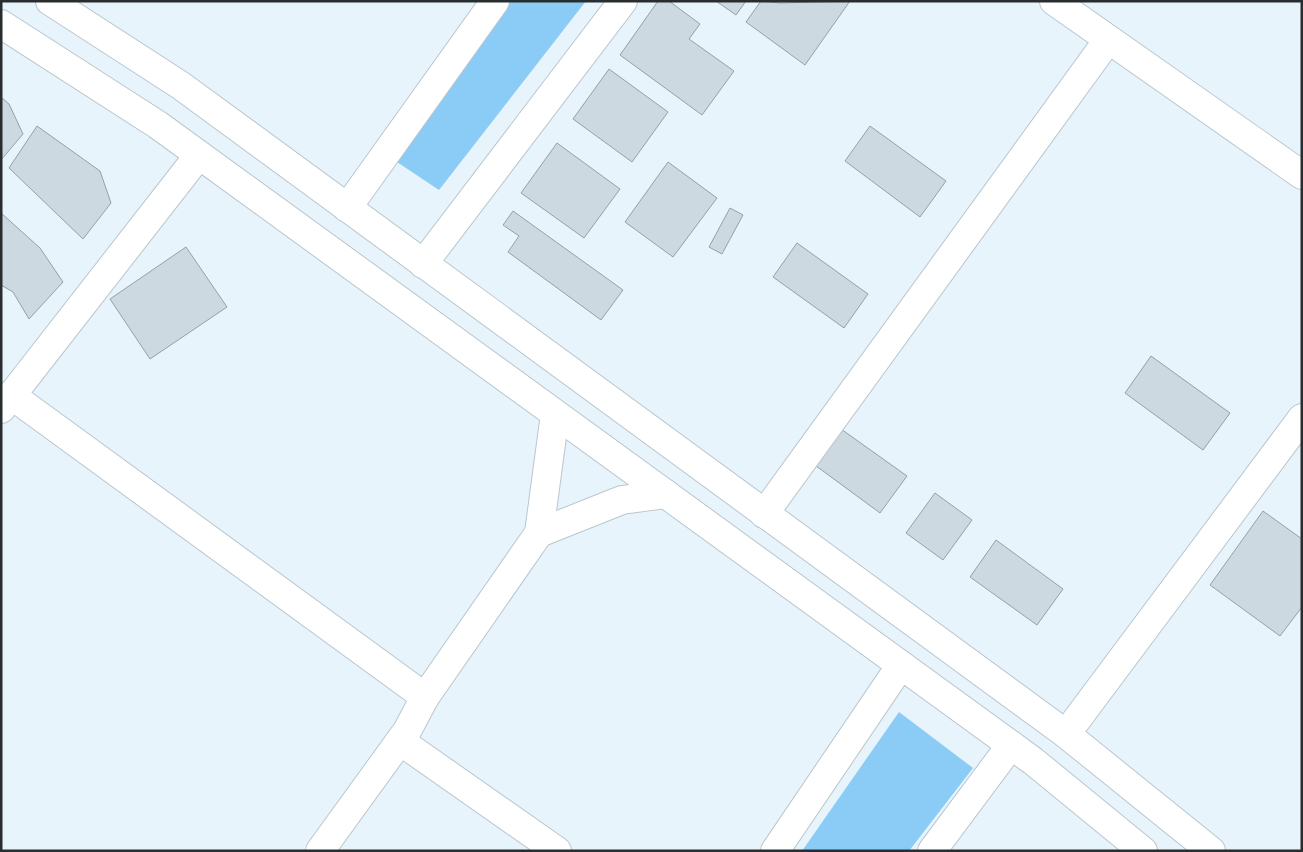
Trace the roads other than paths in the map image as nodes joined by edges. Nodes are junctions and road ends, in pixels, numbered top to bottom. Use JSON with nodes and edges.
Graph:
{"nodes":[{"id":1,"x":50,"y":1,"type":"edge"},
{"id":2,"x":495,"y":1,"type":"edge"},
{"id":3,"x":623,"y":1,"type":"edge"},
{"id":4,"x":1054,"y":1,"type":"edge"},
{"id":5,"x":1,"y":24,"type":"edge"},
{"id":6,"x":1108,"y":40,"type":"junction"},
{"id":7,"x":199,"y":155,"type":"junction"},
{"id":8,"x":1302,"y":175,"type":"edge"},
{"id":9,"x":347,"y":208,"type":"junction"},
{"id":10,"x":423,"y":264,"type":"junction"},
{"id":11,"x":6,"y":402,"type":"edge"},
{"id":12,"x":555,"y":414,"type":"junction"},
{"id":13,"x":1302,"y":418,"type":"edge"},
{"id":14,"x":666,"y":494,"type":"junction"},
{"id":15,"x":764,"y":514,"type":"junction"},
{"id":16,"x":539,"y":533,"type":"junction"},
{"id":17,"x":901,"y":665,"type":"junction"},
{"id":18,"x":425,"y":697,"type":"junction"},
{"id":19,"x":1066,"y":734,"type":"junction"},
{"id":20,"x":400,"y":741,"type":"junction"},
{"id":21,"x":1011,"y":745,"type":"junction"},
{"id":22,"x":320,"y":851,"type":"edge"},
{"id":23,"x":557,"y":851,"type":"edge"},
{"id":24,"x":775,"y":851,"type":"edge"},
{"id":25,"x":932,"y":851,"type":"edge"},
{"id":26,"x":1143,"y":851,"type":"edge"},
{"id":27,"x":1212,"y":851,"type":"edge"}],
"edges":[{"from":1,"to":9,"type":"street"},
{"from":2,"to":9,"type":"street"},
{"from":3,"to":10,"type":"street"},
{"from":4,"to":6,"type":"street"},
{"from":5,"to":7,"type":"street"},
{"from":6,"to":8,"type":"street"},
{"from":6,"to":15,"type":"street"},
{"from":7,"to":11,"type":"street"},
{"from":7,"to":12,"type":"street"},
{"from":9,"to":10,"type":"street"},
{"from":10,"to":15,"type":"street"},
{"from":11,"to":18,"type":"street"},
{"from":12,"to":14,"type":"street"},
{"from":12,"to":16,"type":"street"},
{"from":13,"to":19,"type":"street"},
{"from":14,"to":16,"type":"street"},
{"from":14,"to":17,"type":"street"},
{"from":15,"to":19,"type":"street"},
{"from":16,"to":18,"type":"street"},
{"from":17,"to":21,"type":"street"},
{"from":17,"to":24,"type":"street"},
{"from":18,"to":20,"type":"street"},
{"from":19,"to":27,"type":"street"},
{"from":20,"to":22,"type":"street"},
{"from":20,"to":23,"type":"street"},
{"from":21,"to":25,"type":"street"},
{"from":21,"to":26,"type":"street"}]}
